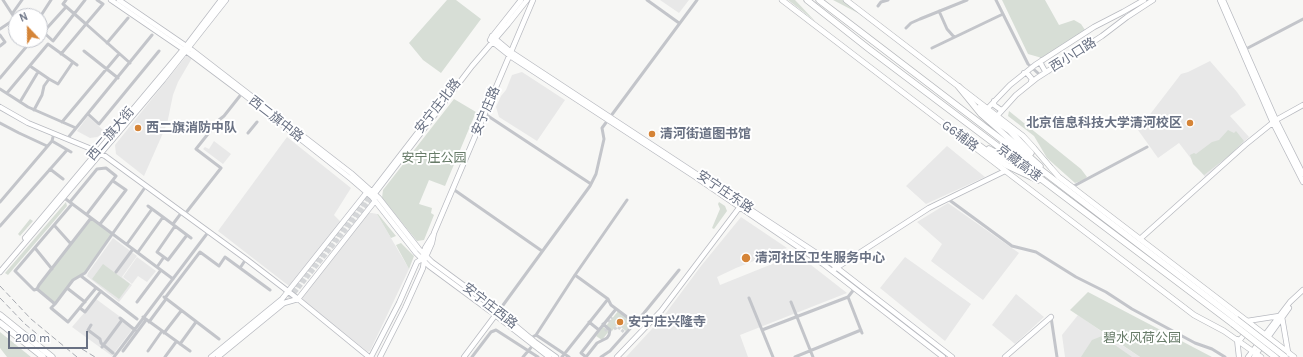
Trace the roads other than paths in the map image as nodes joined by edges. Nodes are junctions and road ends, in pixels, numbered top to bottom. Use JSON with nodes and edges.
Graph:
{"nodes":[{"id":1,"x":66,"y":0,"type":"edge"},
{"id":2,"x":85,"y":0,"type":"edge"},
{"id":3,"x":97,"y":0,"type":"edge"},
{"id":4,"x":111,"y":0,"type":"edge"},
{"id":5,"x":119,"y":0,"type":"edge"},
{"id":6,"x":221,"y":0,"type":"edge"},
{"id":7,"x":226,"y":0,"type":"edge"},
{"id":8,"x":521,"y":0,"type":"edge"},
{"id":9,"x":526,"y":0,"type":"edge"},
{"id":10,"x":533,"y":0,"type":"edge"},
{"id":11,"x":647,"y":0,"type":"edge"},
{"id":12,"x":697,"y":0,"type":"edge"},
{"id":13,"x":782,"y":0,"type":"edge"},
{"id":14,"x":807,"y":0,"type":"edge"},
{"id":15,"x":819,"y":0,"type":"edge"},
{"id":16,"x":846,"y":0,"type":"edge"},
{"id":17,"x":888,"y":0,"type":"edge"},
{"id":18,"x":967,"y":0,"type":"edge"},
{"id":19,"x":996,"y":0,"type":"edge"},
{"id":20,"x":1144,"y":0,"type":"edge"},
{"id":21,"x":1153,"y":0,"type":"edge"},
{"id":22,"x":1220,"y":0,"type":"edge"},
{"id":23,"x":1223,"y":0,"type":"edge"},
{"id":24,"x":127,"y":2,"type":"edge"},
{"id":25,"x":878,"y":6,"type":"dead end"},
{"id":26,"x":66,"y":7,"type":"junction"},
{"id":27,"x":939,"y":11,"type":"junction"},
{"id":28,"x":74,"y":14,"type":"junction"},
{"id":29,"x":1003,"y":14,"type":"junction"},
{"id":30,"x":128,"y":18,"type":"dead end"},
{"id":31,"x":1303,"y":19,"type":"edge"},
{"id":32,"x":679,"y":23,"type":"junction"},
{"id":33,"x":86,"y":24,"type":"junction"},
{"id":34,"x":48,"y":27,"type":"edge"},
{"id":35,"x":906,"y":28,"type":"dead end"},
{"id":36,"x":0,"y":34,"type":"edge"},
{"id":37,"x":152,"y":35,"type":"dead end"},
{"id":38,"x":48,"y":37,"type":"edge"},
{"id":39,"x":954,"y":37,"type":"junction"},
{"id":40,"x":492,"y":39,"type":"junction"},
{"id":41,"x":107,"y":43,"type":"junction"},
{"id":42,"x":0,"y":46,"type":"edge"},
{"id":43,"x":25,"y":48,"type":"edge"},
{"id":44,"x":932,"y":48,"type":"dead end"},
{"id":45,"x":186,"y":49,"type":"junction"},
{"id":46,"x":1244,"y":50,"type":"junction"},
{"id":47,"x":84,"y":51,"type":"dead end"},
{"id":48,"x":159,"y":51,"type":"dead end"},
{"id":49,"x":61,"y":54,"type":"junction"},
{"id":50,"x":119,"y":54,"type":"junction"},
{"id":51,"x":510,"y":54,"type":"junction"},
{"id":52,"x":1042,"y":60,"type":"junction"},
{"id":53,"x":73,"y":62,"type":"junction"},
{"id":54,"x":130,"y":63,"type":"junction"},
{"id":55,"x":77,"y":65,"type":"dead end"},
{"id":56,"x":30,"y":66,"type":"junction"},
{"id":57,"x":1031,"y":68,"type":"junction"},
{"id":58,"x":106,"y":69,"type":"junction"},
{"id":59,"x":1048,"y":70,"type":"junction"},
{"id":60,"x":38,"y":72,"type":"junction"},
{"id":61,"x":1024,"y":73,"type":"junction"},
{"id":62,"x":1040,"y":76,"type":"junction"},
{"id":63,"x":0,"y":78,"type":"edge"},
{"id":64,"x":118,"y":78,"type":"junction"},
{"id":65,"x":49,"y":79,"type":"junction"},
{"id":66,"x":1031,"y":82,"type":"junction"},
{"id":67,"x":958,"y":87,"type":"junction"},
{"id":68,"x":0,"y":88,"type":"edge"},
{"id":69,"x":243,"y":92,"type":"junction"},
{"id":70,"x":7,"y":93,"type":"junction"},
{"id":71,"x":20,"y":102,"type":"junction"},
{"id":72,"x":994,"y":102,"type":"junction"},
{"id":73,"x":1303,"y":105,"type":"edge"},
{"id":74,"x":0,"y":107,"type":"edge"},
{"id":75,"x":987,"y":109,"type":"junction"},
{"id":76,"x":1003,"y":109,"type":"junction"},
{"id":77,"x":34,"y":110,"type":"junction"},
{"id":78,"x":88,"y":114,"type":"junction"},
{"id":79,"x":485,"y":114,"type":"junction"},
{"id":80,"x":997,"y":116,"type":"junction"},
{"id":81,"x":609,"y":118,"type":"junction"},
{"id":82,"x":62,"y":122,"type":"junction"},
{"id":83,"x":257,"y":122,"type":"dead end"},
{"id":84,"x":1274,"y":122,"type":"junction"},
{"id":85,"x":0,"y":123,"type":"edge"},
{"id":86,"x":76,"y":128,"type":"junction"},
{"id":87,"x":955,"y":132,"type":"junction"},
{"id":88,"x":248,"y":133,"type":"dead end"},
{"id":89,"x":54,"y":134,"type":"junction"},
{"id":90,"x":67,"y":139,"type":"junction"},
{"id":91,"x":52,"y":141,"type":"junction"},
{"id":92,"x":973,"y":141,"type":"junction"},
{"id":93,"x":47,"y":146,"type":"junction"},
{"id":94,"x":1147,"y":147,"type":"dead end"},
{"id":95,"x":67,"y":150,"type":"junction"},
{"id":96,"x":71,"y":152,"type":"dead end"},
{"id":97,"x":99,"y":152,"type":"junction"},
{"id":98,"x":50,"y":169,"type":"junction"},
{"id":99,"x":1006,"y":171,"type":"junction"},
{"id":100,"x":1032,"y":173,"type":"junction"},
{"id":101,"x":1303,"y":174,"type":"edge"},
{"id":102,"x":62,"y":179,"type":"dead end"},
{"id":103,"x":113,"y":181,"type":"junction"},
{"id":104,"x":1303,"y":182,"type":"edge"},
{"id":105,"x":591,"y":184,"type":"junction"},
{"id":106,"x":146,"y":186,"type":"junction"},
{"id":107,"x":1050,"y":186,"type":"junction"},
{"id":108,"x":1072,"y":187,"type":"junction"},
{"id":109,"x":1064,"y":188,"type":"junction"},
{"id":110,"x":453,"y":189,"type":"junction"},
{"id":111,"x":372,"y":195,"type":"junction"},
{"id":112,"x":63,"y":197,"type":"junction"},
{"id":113,"x":948,"y":198,"type":"junction"},
{"id":114,"x":628,"y":200,"type":"dead end"},
{"id":115,"x":0,"y":202,"type":"edge"},
{"id":116,"x":71,"y":203,"type":"junction"},
{"id":117,"x":148,"y":206,"type":"dead end"},
{"id":118,"x":739,"y":208,"type":"junction"},
{"id":119,"x":152,"y":209,"type":"junction"},
{"id":120,"x":184,"y":213,"type":"junction"},
{"id":121,"x":87,"y":214,"type":"junction"},
{"id":122,"x":163,"y":217,"type":"junction"},
{"id":123,"x":92,"y":218,"type":"junction"},
{"id":124,"x":100,"y":224,"type":"junction"},
{"id":125,"x":54,"y":225,"type":"junction"},
{"id":126,"x":174,"y":225,"type":"junction"},
{"id":127,"x":0,"y":226,"type":"edge"},
{"id":128,"x":209,"y":231,"type":"junction"},
{"id":129,"x":113,"y":234,"type":"junction"},
{"id":130,"x":187,"y":235,"type":"junction"},
{"id":131,"x":191,"y":238,"type":"dead end"},
{"id":132,"x":1140,"y":239,"type":"junction"},
{"id":133,"x":71,"y":244,"type":"junction"},
{"id":134,"x":127,"y":244,"type":"junction"},
{"id":135,"x":35,"y":248,"type":"junction"},
{"id":136,"x":133,"y":249,"type":"junction"},
{"id":137,"x":542,"y":251,"type":"junction"},
{"id":138,"x":138,"y":252,"type":"junction"},
{"id":139,"x":164,"y":257,"type":"junction"},
{"id":140,"x":424,"y":257,"type":"junction"},
{"id":141,"x":246,"y":259,"type":"junction"},
{"id":142,"x":0,"y":267,"type":"edge"},
{"id":143,"x":157,"y":267,"type":"junction"},
{"id":144,"x":240,"y":268,"type":"junction"},
{"id":145,"x":52,"y":269,"type":"junction"},
{"id":146,"x":834,"y":269,"type":"junction"},
{"id":147,"x":161,"y":270,"type":"junction"},
{"id":148,"x":679,"y":270,"type":"dead end"},
{"id":149,"x":0,"y":272,"type":"edge"},
{"id":150,"x":116,"y":272,"type":"dead end"},
{"id":151,"x":575,"y":275,"type":"junction"},
{"id":152,"x":81,"y":276,"type":"junction"},
{"id":153,"x":173,"y":279,"type":"junction"},
{"id":154,"x":67,"y":288,"type":"junction"},
{"id":155,"x":96,"y":288,"type":"junction"},
{"id":156,"x":855,"y":288,"type":"junction"},
{"id":157,"x":37,"y":289,"type":"junction"},
{"id":158,"x":270,"y":290,"type":"dead end"},
{"id":159,"x":101,"y":291,"type":"junction"},
{"id":160,"x":287,"y":291,"type":"junction"},
{"id":161,"x":1303,"y":291,"type":"edge"},
{"id":162,"x":161,"y":295,"type":"junction"},
{"id":163,"x":848,"y":297,"type":"junction"},
{"id":164,"x":749,"y":298,"type":"dead end"},
{"id":165,"x":166,"y":299,"type":"junction"},
{"id":166,"x":298,"y":299,"type":"junction"},
{"id":167,"x":608,"y":299,"type":"junction"},
{"id":168,"x":85,"y":302,"type":"junction"},
{"id":169,"x":138,"y":302,"type":"dead end"},
{"id":170,"x":791,"y":302,"type":"dead end"},
{"id":171,"x":54,"y":304,"type":"junction"},
{"id":172,"x":80,"y":308,"type":"junction"},
{"id":173,"x":617,"y":309,"type":"junction"},
{"id":174,"x":181,"y":311,"type":"junction"},
{"id":175,"x":497,"y":313,"type":"junction"},
{"id":176,"x":0,"y":315,"type":"edge"},
{"id":177,"x":1281,"y":316,"type":"junction"},
{"id":178,"x":612,"y":317,"type":"tunnel mouth"},
{"id":179,"x":796,"y":317,"type":"junction"},
{"id":180,"x":1051,"y":317,"type":"joint"},
{"id":181,"x":137,"y":319,"type":"dead end"},
{"id":182,"x":146,"y":320,"type":"junction"},
{"id":183,"x":1234,"y":321,"type":"junction"},
{"id":184,"x":196,"y":322,"type":"junction"},
{"id":185,"x":589,"y":322,"type":"junction"},
{"id":186,"x":0,"y":323,"type":"edge"},
{"id":187,"x":635,"y":323,"type":"junction"},
{"id":188,"x":1249,"y":323,"type":"junction"},
{"id":189,"x":603,"y":324,"type":"junction"},
{"id":190,"x":92,"y":325,"type":"dead end"},
{"id":191,"x":134,"y":330,"type":"junction"},
{"id":192,"x":599,"y":330,"type":"junction"},
{"id":193,"x":762,"y":330,"type":"junction"},
{"id":194,"x":163,"y":332,"type":"junction"},
{"id":195,"x":536,"y":335,"type":"junction"},
{"id":196,"x":595,"y":335,"type":"junction"},
{"id":197,"x":1266,"y":336,"type":"junction"},
{"id":198,"x":531,"y":338,"type":"junction"},
{"id":199,"x":219,"y":339,"type":"dead end"},
{"id":200,"x":1238,"y":340,"type":"junction"},
{"id":201,"x":602,"y":341,"type":"junction"},
{"id":202,"x":176,"y":342,"type":"junction"},
{"id":203,"x":180,"y":344,"type":"junction"},
{"id":204,"x":534,"y":344,"type":"junction"},
{"id":205,"x":103,"y":346,"type":"junction"},
{"id":206,"x":584,"y":349,"type":"junction"},
{"id":207,"x":123,"y":351,"type":"dead end"},
{"id":208,"x":148,"y":351,"type":"dead end"},
{"id":209,"x":190,"y":351,"type":"dead end"},
{"id":210,"x":528,"y":351,"type":"junction"},
{"id":211,"x":810,"y":351,"type":"junction"},
{"id":212,"x":589,"y":353,"type":"junction"},
{"id":213,"x":114,"y":355,"type":"edge"},
{"id":214,"x":563,"y":355,"type":"edge"},
{"id":215,"x":1256,"y":355,"type":"edge"},
{"id":216,"x":1285,"y":355,"type":"edge"},
{"id":217,"x":43,"y":357,"type":"edge"},
{"id":218,"x":52,"y":357,"type":"edge"},
{"id":219,"x":165,"y":357,"type":"edge"},
{"id":220,"x":211,"y":357,"type":"edge"},
{"id":221,"x":218,"y":357,"type":"edge"},
{"id":222,"x":370,"y":357,"type":"edge"},
{"id":223,"x":380,"y":357,"type":"edge"},
{"id":224,"x":464,"y":357,"type":"edge"},
{"id":225,"x":472,"y":357,"type":"edge"},
{"id":226,"x":523,"y":357,"type":"edge"},
{"id":227,"x":538,"y":357,"type":"edge"},
{"id":228,"x":549,"y":357,"type":"edge"},
{"id":229,"x":556,"y":357,"type":"edge"},
{"id":230,"x":569,"y":357,"type":"edge"},
{"id":231,"x":586,"y":357,"type":"edge"},
{"id":232,"x":601,"y":357,"type":"edge"},
{"id":233,"x":617,"y":357,"type":"edge"},
{"id":234,"x":773,"y":357,"type":"edge"},
{"id":235,"x":795,"y":357,"type":"edge"},
{"id":236,"x":813,"y":357,"type":"edge"},
{"id":237,"x":943,"y":357,"type":"edge"},
{"id":238,"x":952,"y":357,"type":"edge"},
{"id":239,"x":1005,"y":357,"type":"edge"},
{"id":240,"x":1057,"y":357,"type":"edge"},
{"id":241,"x":1225,"y":357,"type":"edge"},
{"id":242,"x":1239,"y":357,"type":"edge"},
{"id":243,"x":1248,"y":357,"type":"edge"},
{"id":244,"x":1275,"y":357,"type":"edge"},
{"id":245,"x":1294,"y":357,"type":"edge"}],
"edges":[{"from":1,"to":26,"type":"street"},
{"from":2,"to":28,"type":"street"},
{"from":3,"to":33,"type":"street"},
{"from":4,"to":45,"type":"main road","name":"西二旗中路"},
{"from":5,"to":24,"type":"main road","name":"西二旗中路"},
{"from":6,"to":45,"type":"main road","name":"西二旗大街"},
{"from":7,"to":45,"type":"main road","name":"西二旗大街"},
{"from":8,"to":40,"type":"main road"},
{"from":9,"to":40,"type":"main road"},
{"from":10,"to":51,"type":"main road","name":"安宁庄路"},
{"from":11,"to":32,"type":"street"},
{"from":12,"to":32,"type":"street"},
{"from":13,"to":87,"type":"main road","name":"G6辅路"},
{"from":14,"to":100,"type":"highway","name":"京藏高速"},
{"from":15,"to":109,"type":"highway","name":"京藏高速"},
{"from":16,"to":67,"type":"main road"},
{"from":17,"to":25,"type":"street"},
{"from":18,"to":27,"type":"street"},
{"from":19,"to":29,"type":"street"},
{"from":20,"to":52,"type":"main road","name":"西小口路"},
{"from":21,"to":59,"type":"main road","name":"西小口路"},
{"from":22,"to":46,"type":"main road"},
{"from":23,"to":46,"type":"main road"},
{"from":24,"to":45,"type":"main road","name":"西二旗中路"},
{"from":26,"to":28,"type":"street"},
{"from":26,"to":34,"type":"street"},
{"from":27,"to":35,"type":"street"},
{"from":27,"to":39,"type":"street"},
{"from":28,"to":33,"type":"street"},
{"from":28,"to":38,"type":"street"},
{"from":29,"to":39,"type":"street"},
{"from":29,"to":57,"type":"street"},
{"from":30,"to":41,"type":"street"},
{"from":31,"to":46,"type":"street"},
{"from":32,"to":81,"type":"street"},
{"from":33,"to":41,"type":"street"},
{"from":33,"to":49,"type":"street"},
{"from":36,"to":42,"type":"street"},
{"from":37,"to":54,"type":"street"},
{"from":39,"to":44,"type":"street"},
{"from":40,"to":51,"type":"main road","name":"安宁庄东路"},
{"from":40,"to":111,"type":"main road","name":"安宁庄北路"},
{"from":41,"to":50,"type":"street"},
{"from":43,"to":63,"type":"street"},
{"from":45,"to":69,"type":"main road","name":"西二旗中路"},
{"from":45,"to":97,"type":"main road","name":"西二旗大街"},
{"from":46,"to":84,"type":"main road"},
{"from":47,"to":58,"type":"street"},
{"from":48,"to":78,"type":"street"},
{"from":49,"to":53,"type":"street"},
{"from":49,"to":56,"type":"street"},
{"from":50,"to":54,"type":"street"},
{"from":50,"to":58,"type":"street"},
{"from":51,"to":79,"type":"main road","name":"安宁庄路"},
{"from":51,"to":81,"type":"main road","name":"安宁庄东路"},
{"from":52,"to":57,"type":"main road","name":"西小口路"},
{"from":52,"to":59,"type":"main road"},
{"from":53,"to":55,"type":"street"},
{"from":53,"to":65,"type":"street"},
{"from":54,"to":64,"type":"street"},
{"from":56,"to":60,"type":"street"},
{"from":56,"to":70,"type":"street"},
{"from":57,"to":61,"type":"main road","name":"西小口路"},
{"from":57,"to":62,"type":"street"},
{"from":58,"to":64,"type":"street"},
{"from":58,"to":82,"type":"street"},
{"from":59,"to":62,"type":"main road","name":"西小口路"},
{"from":60,"to":65,"type":"street"},
{"from":60,"to":71,"type":"street"},
{"from":61,"to":66,"type":"main road"},
{"from":61,"to":72,"type":"main road","name":"西小口路"},
{"from":62,"to":66,"type":"main road","name":"西小口路"},
{"from":64,"to":78,"type":"street"},
{"from":65,"to":77,"type":"street"},
{"from":66,"to":76,"type":"main road","name":"西小口路"},
{"from":67,"to":75,"type":"main road"},
{"from":67,"to":109,"type":"highway"},
{"from":68,"to":70,"type":"street"},
{"from":69,"to":111,"type":"main road","name":"西二旗中路"},
{"from":69,"to":120,"type":"street"},
{"from":70,"to":71,"type":"street"},
{"from":71,"to":77,"type":"street"},
{"from":72,"to":75,"type":"main road","name":"西小口路"},
{"from":72,"to":76,"type":"main road"},
{"from":73,"to":84,"type":"main road"},
{"from":74,"to":89,"type":"main road"},
{"from":75,"to":80,"type":"main road"},
{"from":76,"to":80,"type":"main road","name":"西小口路"},
{"from":77,"to":82,"type":"street"},
{"from":78,"to":86,"type":"street"},
{"from":79,"to":105,"type":"street"},
{"from":79,"to":110,"type":"main road","name":"安宁庄路"},
{"from":80,"to":108,"type":"main road"},
{"from":81,"to":105,"type":"street"},
{"from":81,"to":118,"type":"main road","name":"安宁庄东路"},
{"from":81,"to":146,"type":"main road","name":"安宁庄东路"},
{"from":82,"to":86,"type":"street"},
{"from":83,"to":88,"type":"street"},
{"from":84,"to":101,"type":"main road"},
{"from":84,"to":104,"type":"main road"},
{"from":84,"to":132,"type":"main road"},
{"from":85,"to":93,"type":"street"},
{"from":86,"to":90,"type":"street"},
{"from":87,"to":92,"type":"highway"},
{"from":87,"to":99,"type":"main road","name":"G6辅路"},
{"from":89,"to":90,"type":"main road"},
{"from":89,"to":91,"type":"street"},
{"from":90,"to":97,"type":"main road"},
{"from":91,"to":93,"type":"street"},
{"from":91,"to":95,"type":"street"},
{"from":92,"to":100,"type":"highway"},
{"from":92,"to":107,"type":"highway"},
{"from":93,"to":115,"type":"street"},
{"from":94,"to":108,"type":"street"},
{"from":95,"to":96,"type":"street"},
{"from":95,"to":98,"type":"street"},
{"from":97,"to":106,"type":"main road"},
{"from":97,"to":112,"type":"main road","name":"西二旗大街"},
{"from":97,"to":142,"type":"main road","name":"西二旗大街"},
{"from":98,"to":102,"type":"street"},
{"from":98,"to":127,"type":"street"},
{"from":99,"to":113,"type":"main road"},
{"from":99,"to":200,"type":"main road","name":"G6辅路"},
{"from":100,"to":107,"type":"highway","name":"京藏高速"},
{"from":103,"to":116,"type":"street"},
{"from":103,"to":121,"type":"street"},
{"from":103,"to":124,"type":"street"},
{"from":105,"to":137,"type":"street"},
{"from":106,"to":120,"type":"main road"},
{"from":106,"to":129,"type":"street"},
{"from":107,"to":183,"type":"highway","name":"京藏高速"},
{"from":108,"to":132,"type":"main road"},
{"from":109,"to":183,"type":"highway","name":"京藏高速"},
{"from":110,"to":137,"type":"street"},
{"from":110,"to":140,"type":"main road","name":"安宁庄路"},
{"from":111,"to":140,"type":"main road","name":"西二旗中路"},
{"from":111,"to":160,"type":"main road"},
{"from":111,"to":166,"type":"main road"},
{"from":112,"to":116,"type":"street"},
{"from":112,"to":149,"type":"main road","name":"西二旗大街"},
{"from":113,"to":146,"type":"main road"},
{"from":113,"to":241,"type":"street"},
{"from":114,"to":151,"type":"street"},
{"from":116,"to":121,"type":"street"},
{"from":116,"to":125,"type":"street"},
{"from":117,"to":119,"type":"street"},
{"from":118,"to":146,"type":"main road","name":"安宁庄东路"},
{"from":118,"to":233,"type":"main road"},
{"from":119,"to":122,"type":"street"},
{"from":119,"to":134,"type":"street"},
{"from":120,"to":126,"type":"street"},
{"from":120,"to":128,"type":"main road"},
{"from":121,"to":123,"type":"street"},
{"from":122,"to":126,"type":"street"},
{"from":122,"to":138,"type":"street"},
{"from":123,"to":124,"type":"street"},
{"from":123,"to":133,"type":"street"},
{"from":124,"to":129,"type":"street"},
{"from":125,"to":133,"type":"street"},
{"from":125,"to":135,"type":"street"},
{"from":126,"to":130,"type":"street"},
{"from":126,"to":139,"type":"street"},
{"from":128,"to":141,"type":"main road"},
{"from":128,"to":153,"type":"street"},
{"from":129,"to":134,"type":"street"},
{"from":129,"to":152,"type":"street"},
{"from":130,"to":131,"type":"street"},
{"from":130,"to":139,"type":"street"},
{"from":132,"to":188,"type":"main road"},
{"from":133,"to":145,"type":"street"},
{"from":134,"to":136,"type":"street"},
{"from":135,"to":145,"type":"street"},
{"from":135,"to":157,"type":"street"},
{"from":136,"to":138,"type":"street"},
{"from":136,"to":150,"type":"street"},
{"from":137,"to":175,"type":"street"},
{"from":138,"to":143,"type":"street"},
{"from":139,"to":143,"type":"street"},
{"from":140,"to":175,"type":"main road","name":"西二旗中路"},
{"from":140,"to":222,"type":"main road","name":"安宁庄路"},
{"from":140,"to":223,"type":"main road","name":"安宁庄路"},
{"from":141,"to":144,"type":"street"},
{"from":141,"to":160,"type":"main road"},
{"from":143,"to":147,"type":"street"},
{"from":144,"to":158,"type":"street"},
{"from":144,"to":165,"type":"street"},
{"from":145,"to":157,"type":"street"},
{"from":146,"to":156,"type":"main road","name":"安宁庄东路"},
{"from":146,"to":238,"type":"main road","name":"安宁庄东路"},
{"from":147,"to":153,"type":"street"},
{"from":147,"to":169,"type":"street"},
{"from":148,"to":187,"type":"street"},
{"from":151,"to":167,"type":"street"},
{"from":151,"to":195,"type":"street"},
{"from":152,"to":154,"type":"street"},
{"from":152,"to":155,"type":"street"},
{"from":153,"to":162,"type":"street"},
{"from":154,"to":168,"type":"street"},
{"from":154,"to":171,"type":"street"},
{"from":155,"to":159,"type":"street"},
{"from":155,"to":168,"type":"street"},
{"from":156,"to":163,"type":"street"},
{"from":156,"to":237,"type":"main road","name":"安宁庄东路"},
{"from":157,"to":171,"type":"street"},
{"from":159,"to":172,"type":"street"},
{"from":159,"to":181,"type":"street"},
{"from":160,"to":166,"type":"main road"},
{"from":160,"to":220,"type":"main road"},
{"from":161,"to":177,"type":"main road"},
{"from":162,"to":165,"type":"street"},
{"from":162,"to":182,"type":"street"},
{"from":163,"to":179,"type":"street"},
{"from":163,"to":211,"type":"street"},
{"from":164,"to":193,"type":"street"},
{"from":165,"to":174,"type":"street"},
{"from":165,"to":182,"type":"street"},
{"from":166,"to":221,"type":"main road"},
{"from":166,"to":222,"type":"main road"},
{"from":167,"to":173,"type":"street"},
{"from":167,"to":185,"type":"street"},
{"from":168,"to":172,"type":"street"},
{"from":170,"to":179,"type":"street"},
{"from":171,"to":172,"type":"street"},
{"from":173,"to":178,"type":"street"},
{"from":173,"to":187,"type":"street"},
{"from":173,"to":189,"type":"street"},
{"from":174,"to":184,"type":"street"},
{"from":174,"to":194,"type":"street"},
{"from":175,"to":198,"type":"main road","name":"安宁庄西路"},
{"from":175,"to":204,"type":"main road"},
{"from":175,"to":224,"type":"main road"},
{"from":176,"to":218,"type":"highway"},
{"from":177,"to":188,"type":"main road"},
{"from":177,"to":197,"type":"main road"},
{"from":177,"to":216,"type":"main road"},
{"from":179,"to":193,"type":"street"},
{"from":179,"to":211,"type":"street"},
{"from":180,"to":239,"type":"main road"},
{"from":180,"to":240,"type":"street"},
{"from":182,"to":191,"type":"street"},
{"from":182,"to":194,"type":"street"},
{"from":182,"to":207,"type":"street"},
{"from":183,"to":216,"type":"highway","bridge":true},
{"from":183,"to":244,"type":"highway","bridge":true},
{"from":184,"to":199,"type":"street"},
{"from":184,"to":203,"type":"street"},
{"from":185,"to":192,"type":"street"},
{"from":185,"to":214,"type":"street"},
{"from":186,"to":217,"type":"highway"},
{"from":187,"to":232,"type":"street"},
{"from":188,"to":197,"type":"main road"},
{"from":188,"to":200,"type":"main road"},
{"from":189,"to":192,"type":"street"},
{"from":189,"to":201,"type":"street"},
{"from":190,"to":205,"type":"street"},
{"from":191,"to":205,"type":"street"},
{"from":191,"to":213,"type":"street"},
{"from":192,"to":196,"type":"street"},
{"from":193,"to":234,"type":"street"},
{"from":194,"to":202,"type":"street"},
{"from":194,"to":208,"type":"street"},
{"from":195,"to":198,"type":"street"},
{"from":195,"to":214,"type":"street"},
{"from":196,"to":201,"type":"street"},
{"from":196,"to":206,"type":"street"},
{"from":197,"to":215,"type":"main road"},
{"from":197,"to":216,"type":"main road"},
{"from":198,"to":204,"type":"main road","name":"安宁庄西路"},
{"from":200,"to":215,"type":"main road","name":"G6辅路"},
{"from":200,"to":242,"type":"main road"},
{"from":201,"to":212,"type":"street"},
{"from":202,"to":203,"type":"street"},
{"from":202,"to":219,"type":"street"},
{"from":203,"to":209,"type":"street"},
{"from":204,"to":210,"type":"street"},
{"from":204,"to":228,"type":"main road"},
{"from":204,"to":229,"type":"main road","name":"安宁庄西路"},
{"from":205,"to":213,"type":"street"},
{"from":206,"to":212,"type":"street"},
{"from":206,"to":231,"type":"street"},
{"from":210,"to":225,"type":"street"},
{"from":210,"to":226,"type":"street"},
{"from":210,"to":227,"type":"street"},
{"from":211,"to":235,"type":"street"},
{"from":211,"to":236,"type":"street"},
{"from":212,"to":231,"type":"street"},
{"from":214,"to":230,"type":"street"},
{"from":215,"to":243,"type":"main road"},
{"from":216,"to":245,"type":"main road"}]}
